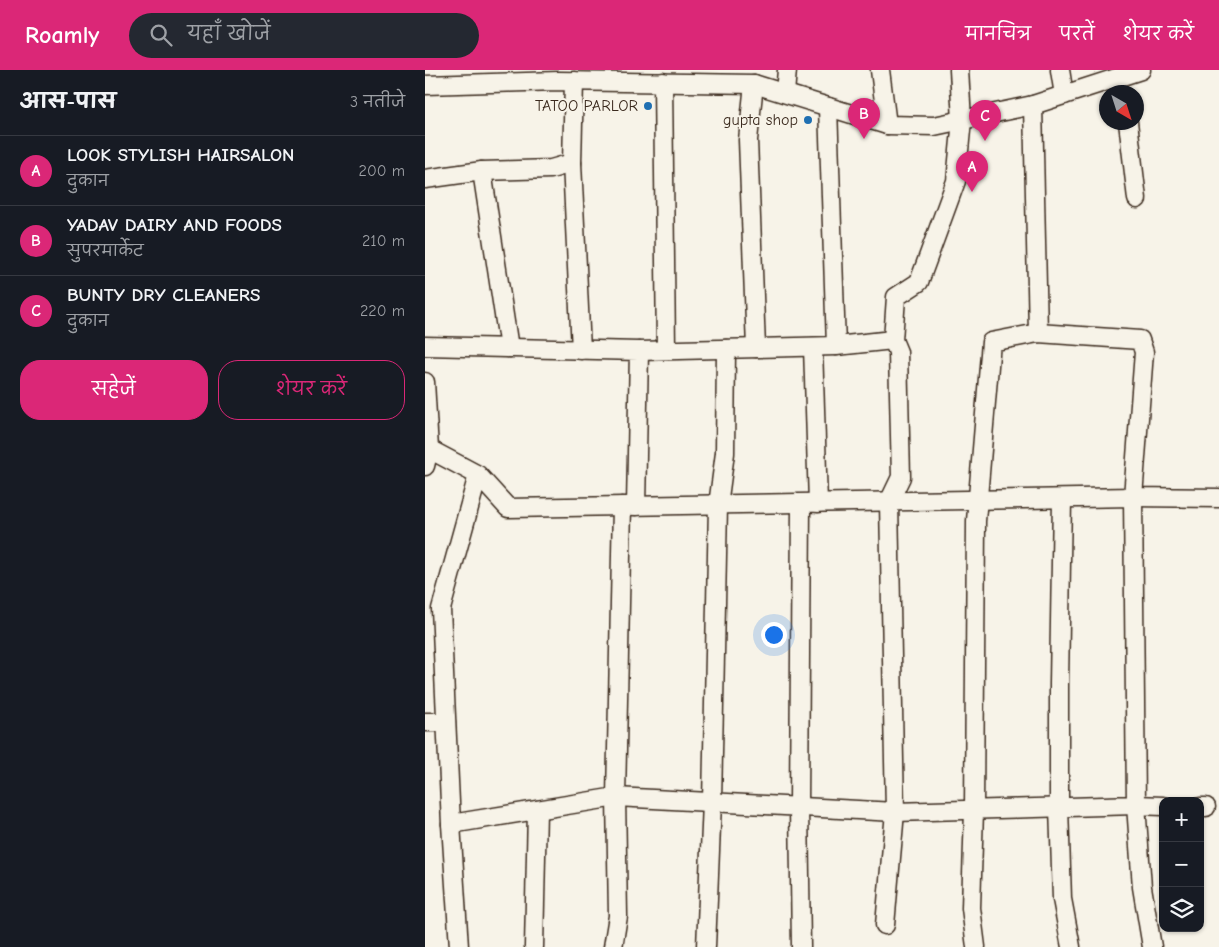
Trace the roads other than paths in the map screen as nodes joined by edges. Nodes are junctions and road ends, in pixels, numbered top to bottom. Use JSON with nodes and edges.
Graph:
{"nodes":[{"id":1,"x":787,"y":70,"type":"edge"},
{"id":2,"x":880,"y":70,"type":"edge"},
{"id":3,"x":959,"y":70,"type":"edge"},
{"id":4,"x":1060,"y":70,"type":"edge"},
{"id":5,"x":1141,"y":70,"type":"edge"},
{"id":6,"x":635,"y":76,"type":"edge"},
{"id":7,"x":563,"y":77,"type":"edge"},
{"id":8,"x":663,"y":82,"type":"junction"},
{"id":9,"x":754,"y":84,"type":"junction"},
{"id":10,"x":1124,"y":84,"type":"edge"},
{"id":11,"x":425,"y":85,"type":"edge"},
{"id":12,"x":785,"y":93,"type":"junction"},
{"id":13,"x":1064,"y":95,"type":"junction"},
{"id":14,"x":1033,"y":105,"type":"junction"},
{"id":15,"x":827,"y":106,"type":"junction"},
{"id":16,"x":962,"y":120,"type":"junction"},
{"id":17,"x":887,"y":125,"type":"junction"},
{"id":18,"x":1129,"y":130,"type":"edge"},
{"id":19,"x":572,"y":163,"type":"junction"},
{"id":20,"x":482,"y":171,"type":"junction"},
{"id":21,"x":425,"y":179,"type":"edge"},
{"id":22,"x":1137,"y":199,"type":"dead end"},
{"id":23,"x":1038,"y":333,"type":"junction"},
{"id":24,"x":893,"y":340,"type":"junction"},
{"id":25,"x":425,"y":346,"type":"edge"},
{"id":26,"x":836,"y":346,"type":"junction"},
{"id":27,"x":813,"y":347,"type":"junction"},
{"id":28,"x":509,"y":348,"type":"junction"},
{"id":29,"x":756,"y":348,"type":"junction"},
{"id":30,"x":726,"y":349,"type":"junction"},
{"id":31,"x":581,"y":350,"type":"junction"},
{"id":32,"x":666,"y":350,"type":"junction"},
{"id":33,"x":639,"y":351,"type":"junction"},
{"id":34,"x":425,"y":389,"type":"edge"},
{"id":35,"x":427,"y":458,"type":"edge"},
{"id":36,"x":478,"y":475,"type":"junction"},
{"id":37,"x":1133,"y":497,"type":"junction"},
{"id":38,"x":1063,"y":498,"type":"junction"},
{"id":39,"x":1219,"y":498,"type":"edge"},
{"id":40,"x":979,"y":500,"type":"junction"},
{"id":41,"x":889,"y":502,"type":"junction"},
{"id":42,"x":801,"y":504,"type":"junction"},
{"id":43,"x":818,"y":504,"type":"junction"},
{"id":44,"x":718,"y":505,"type":"junction"},
{"id":45,"x":629,"y":506,"type":"junction"},
{"id":46,"x":425,"y":722,"type":"edge"},
{"id":47,"x":446,"y":722,"type":"junction"},
{"id":48,"x":616,"y":797,"type":"junction"},
{"id":49,"x":712,"y":802,"type":"junction"},
{"id":50,"x":1136,"y":805,"type":"junction"},
{"id":51,"x":1159,"y":806,"type":"edge"},
{"id":52,"x":799,"y":807,"type":"junction"},
{"id":53,"x":1059,"y":807,"type":"junction"},
{"id":54,"x":537,"y":810,"type":"junction"},
{"id":55,"x":974,"y":810,"type":"junction"},
{"id":56,"x":895,"y":812,"type":"junction"},
{"id":57,"x":451,"y":824,"type":"junction"},
{"id":58,"x":885,"y":925,"type":"dead end"},
{"id":59,"x":459,"y":947,"type":"edge"},
{"id":60,"x":534,"y":947,"type":"edge"},
{"id":61,"x":613,"y":947,"type":"edge"},
{"id":62,"x":706,"y":947,"type":"edge"},
{"id":63,"x":801,"y":947,"type":"edge"},
{"id":64,"x":976,"y":947,"type":"edge"},
{"id":65,"x":1071,"y":947,"type":"edge"},
{"id":66,"x":1152,"y":947,"type":"edge"}],
"edges":[{"from":1,"to":12,"type":"street"},
{"from":2,"to":17,"type":"street"},
{"from":3,"to":16,"type":"street"},
{"from":4,"to":13,"type":"street"},
{"from":5,"to":10,"type":"street"},
{"from":6,"to":7,"type":"street"},
{"from":6,"to":8,"type":"street"},
{"from":7,"to":11,"type":"street"},
{"from":7,"to":19,"type":"street"},
{"from":8,"to":9,"type":"street"},
{"from":8,"to":32,"type":"street"},
{"from":9,"to":12,"type":"street"},
{"from":9,"to":29,"type":"street"},
{"from":10,"to":13,"type":"street"},
{"from":12,"to":15,"type":"street"},
{"from":13,"to":14,"type":"street"},
{"from":14,"to":16,"type":"street"},
{"from":14,"to":23,"type":"street"},
{"from":15,"to":17,"type":"street"},
{"from":15,"to":26,"type":"street"},
{"from":16,"to":17,"type":"street"},
{"from":16,"to":24,"type":"street"},
{"from":18,"to":22,"type":"street"},
{"from":19,"to":20,"type":"street"},
{"from":19,"to":31,"type":"street"},
{"from":20,"to":21,"type":"street"},
{"from":20,"to":28,"type":"street"},
{"from":23,"to":37,"type":"street"},
{"from":23,"to":40,"type":"street"},
{"from":24,"to":26,"type":"street"},
{"from":24,"to":41,"type":"street"},
{"from":25,"to":28,"type":"street"},
{"from":26,"to":27,"type":"street"},
{"from":27,"to":29,"type":"street"},
{"from":27,"to":43,"type":"street"},
{"from":28,"to":31,"type":"street"},
{"from":29,"to":30,"type":"street"},
{"from":30,"to":32,"type":"street"},
{"from":30,"to":44,"type":"street"},
{"from":31,"to":33,"type":"street"},
{"from":32,"to":33,"type":"street"},
{"from":33,"to":45,"type":"street"},
{"from":34,"to":35,"type":"street"},
{"from":35,"to":36,"type":"street"},
{"from":36,"to":45,"type":"street"},
{"from":36,"to":47,"type":"street"},
{"from":37,"to":38,"type":"street"},
{"from":37,"to":39,"type":"street"},
{"from":37,"to":50,"type":"street"},
{"from":38,"to":40,"type":"street"},
{"from":38,"to":53,"type":"street"},
{"from":40,"to":41,"type":"street"},
{"from":40,"to":55,"type":"street"},
{"from":41,"to":43,"type":"street"},
{"from":41,"to":56,"type":"street"},
{"from":42,"to":43,"type":"street"},
{"from":42,"to":44,"type":"street"},
{"from":42,"to":52,"type":"street"},
{"from":44,"to":45,"type":"street"},
{"from":44,"to":49,"type":"street"},
{"from":45,"to":48,"type":"street"},
{"from":46,"to":47,"type":"street"},
{"from":47,"to":57,"type":"street"},
{"from":48,"to":49,"type":"street"},
{"from":48,"to":54,"type":"street"},
{"from":48,"to":61,"type":"street"},
{"from":49,"to":52,"type":"street"},
{"from":49,"to":62,"type":"street"},
{"from":50,"to":51,"type":"street"},
{"from":50,"to":53,"type":"street"},
{"from":50,"to":66,"type":"street"},
{"from":52,"to":56,"type":"street"},
{"from":52,"to":63,"type":"street"},
{"from":53,"to":55,"type":"street"},
{"from":53,"to":65,"type":"street"},
{"from":54,"to":57,"type":"street"},
{"from":54,"to":60,"type":"street"},
{"from":55,"to":56,"type":"street"},
{"from":55,"to":64,"type":"street"},
{"from":56,"to":58,"type":"street"},
{"from":57,"to":59,"type":"street"}]}
